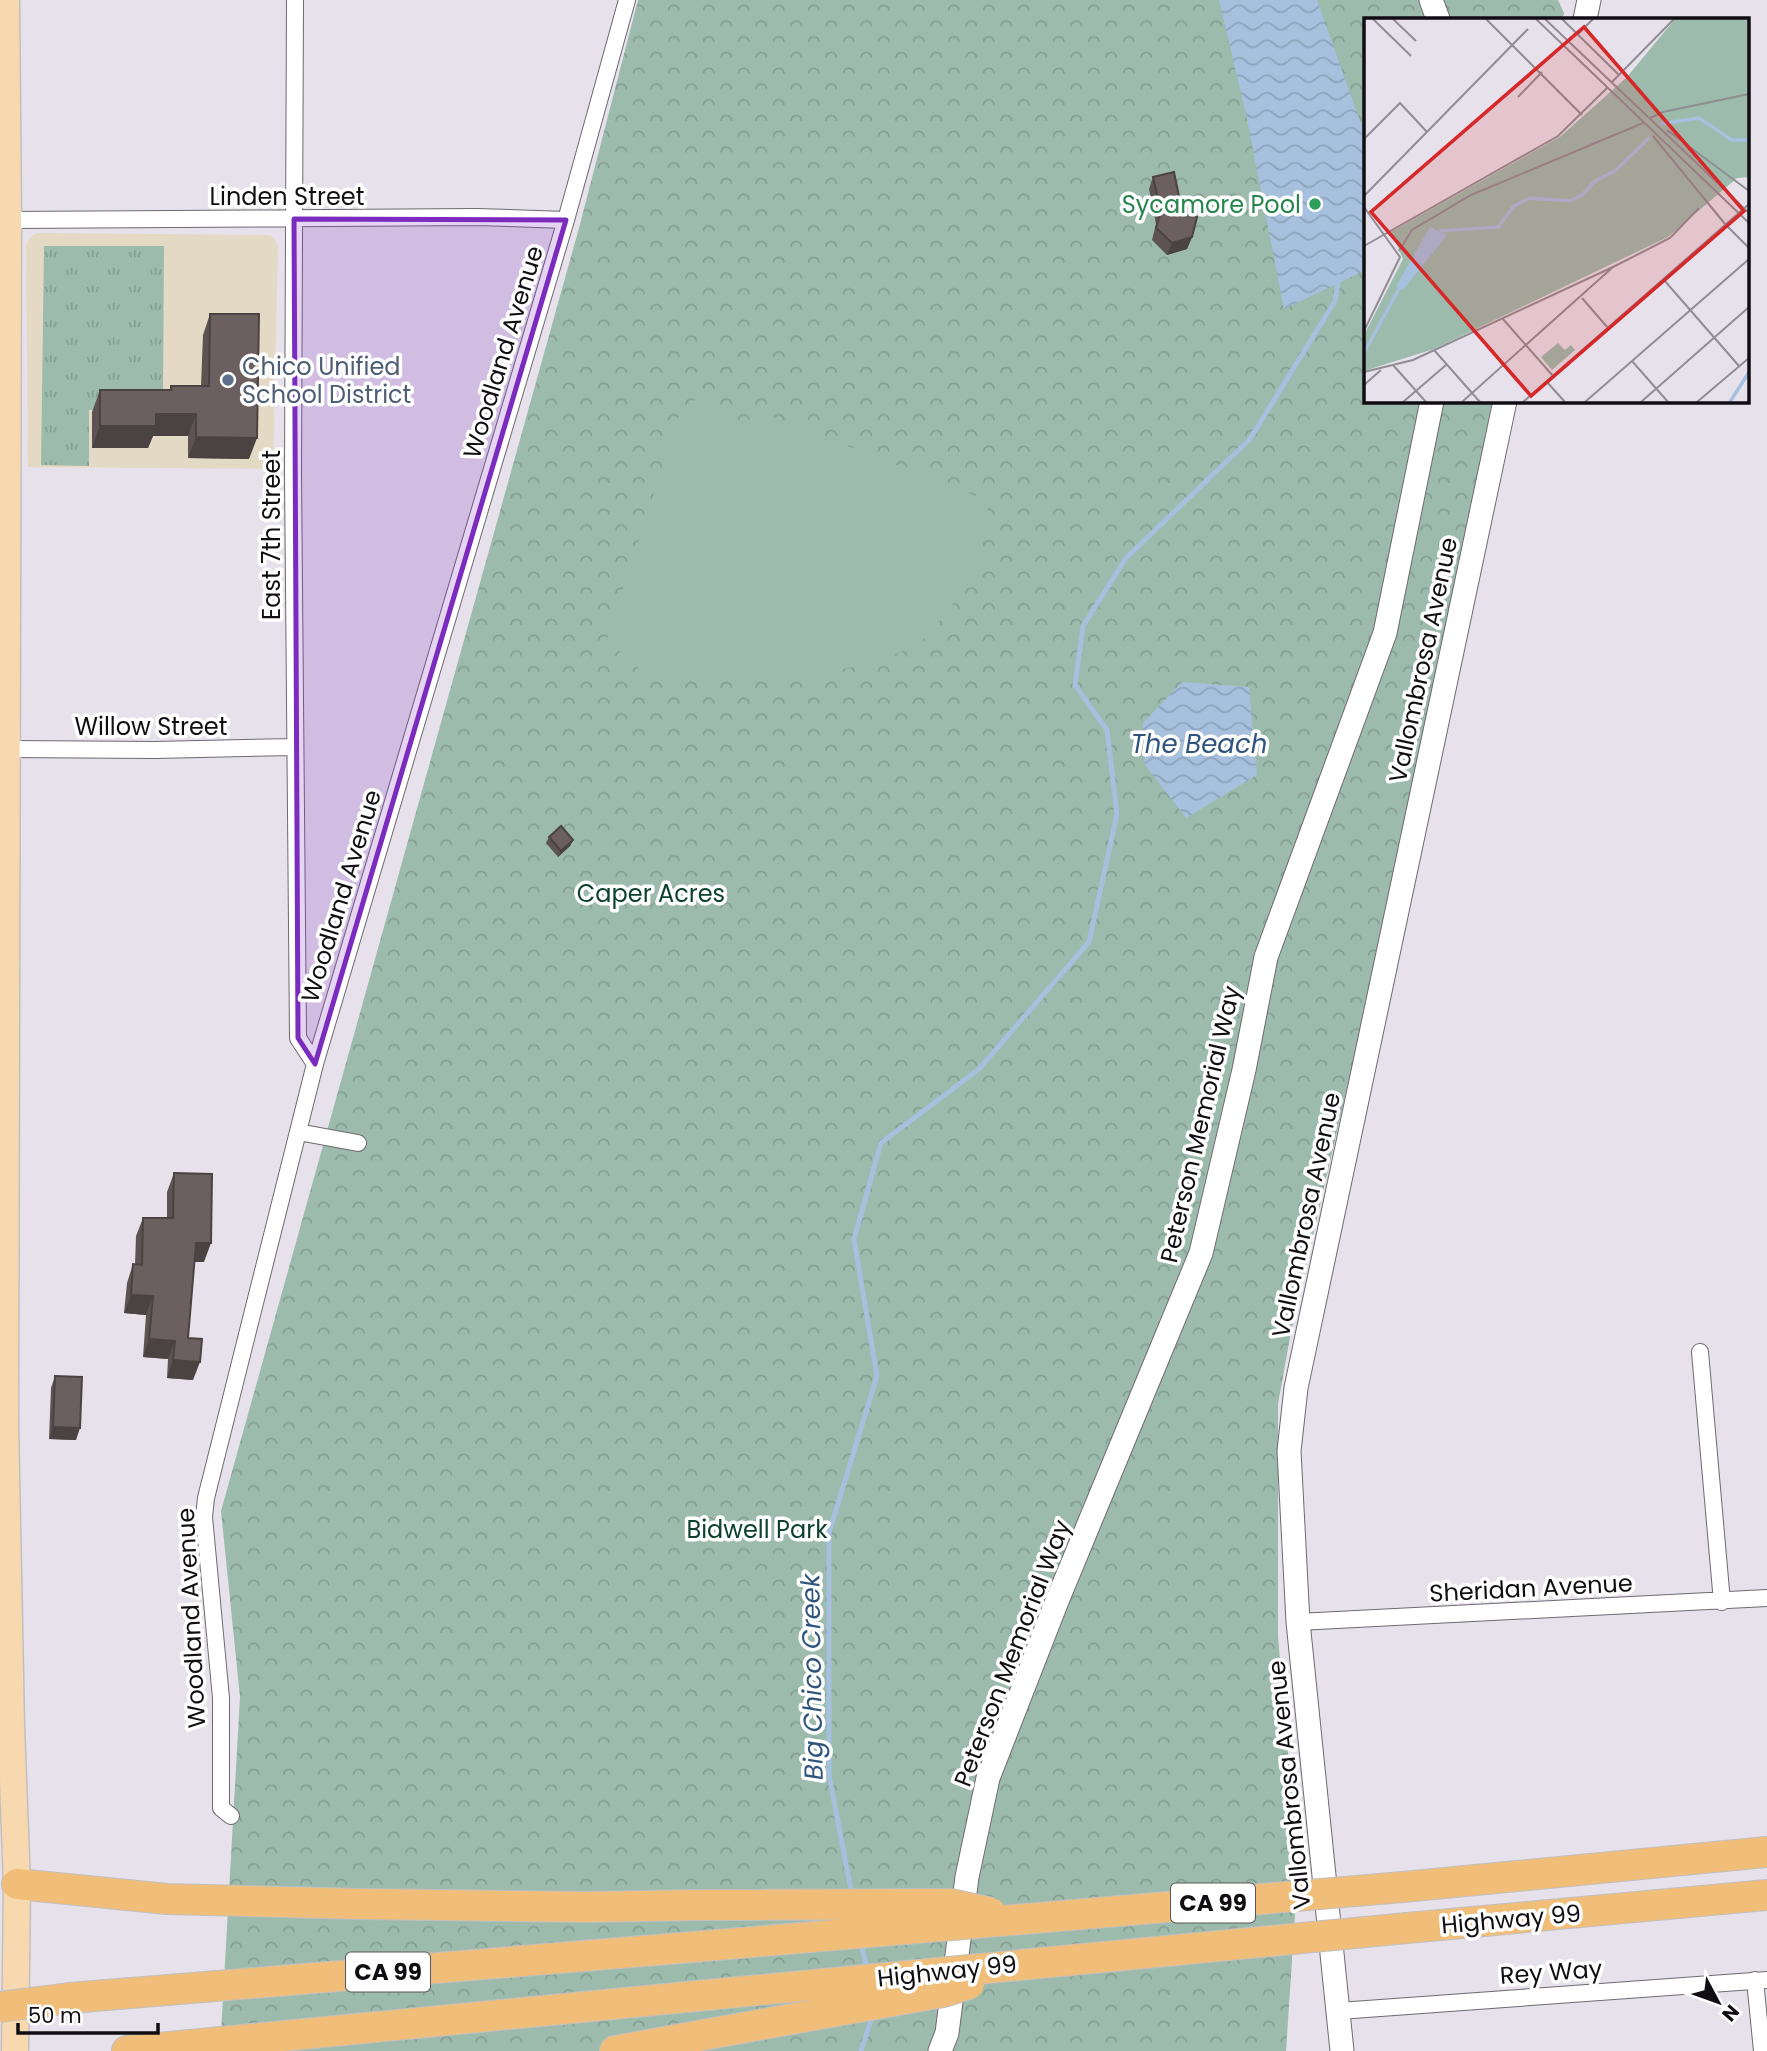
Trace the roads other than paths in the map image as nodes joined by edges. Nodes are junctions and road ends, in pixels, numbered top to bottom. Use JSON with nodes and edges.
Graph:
{"nodes":[{"id":1,"x":6,"y":0,"type":"edge"},
{"id":2,"x":295,"y":0,"type":"edge"},
{"id":3,"x":627,"y":0,"type":"edge"},
{"id":4,"x":1431,"y":0,"type":"edge"},
{"id":5,"x":1589,"y":0,"type":"edge"},
{"id":6,"x":1438,"y":18,"type":"edge"},
{"id":7,"x":1585,"y":18,"type":"edge"},
{"id":8,"x":4,"y":158,"type":"edge"},
{"id":9,"x":294,"y":219,"type":"junction"},
{"id":10,"x":8,"y":220,"type":"junction"},
{"id":11,"x":566,"y":220,"type":"junction"},
{"id":12,"x":1432,"y":402,"type":"edge"},
{"id":13,"x":1504,"y":402,"type":"edge"},
{"id":14,"x":294,"y":747,"type":"junction"},
{"id":15,"x":8,"y":749,"type":"junction"},
{"id":16,"x":315,"y":1064,"type":"junction"},
{"id":17,"x":298,"y":1132,"type":"junction"},
{"id":18,"x":358,"y":1143,"type":"dead end"},
{"id":19,"x":3,"y":1284,"type":"edge"},
{"id":20,"x":1700,"y":1352,"type":"dead end"},
{"id":21,"x":1767,"y":1598,"type":"edge"},
{"id":22,"x":1722,"y":1602,"type":"junction"},
{"id":23,"x":1298,"y":1622,"type":"junction"},
{"id":24,"x":231,"y":1816,"type":"dead end"},
{"id":25,"x":1767,"y":1852,"type":"edge"},
{"id":26,"x":8,"y":1884,"type":"edge"},
{"id":27,"x":1767,"y":1895,"type":"edge"},
{"id":28,"x":1022,"y":1919,"type":"junction"},
{"id":29,"x":1036,"y":1963,"type":"junction"},
{"id":30,"x":1761,"y":1980,"type":"edge"},
{"id":31,"x":0,"y":2007,"type":"edge"},
{"id":32,"x":1339,"y":2011,"type":"junction"},
{"id":33,"x":15,"y":2051,"type":"edge"},
{"id":34,"x":127,"y":2051,"type":"edge"},
{"id":35,"x":615,"y":2051,"type":"edge"},
{"id":36,"x":940,"y":2051,"type":"edge"},
{"id":37,"x":1342,"y":2051,"type":"edge"},
{"id":38,"x":1762,"y":2051,"type":"edge"}],
"edges":[{"from":1,"to":8,"type":"main road"},
{"from":2,"to":9,"type":"street","name":"East 7th Street"},
{"from":3,"to":11,"type":"street","name":"Woodland Avenue"},
{"from":4,"to":6,"type":"street"},
{"from":5,"to":7,"type":"street"},
{"from":8,"to":10,"type":"main road"},
{"from":9,"to":10,"type":"street","name":"Linden Street"},
{"from":9,"to":11,"type":"street","name":"Linden Street"},
{"from":9,"to":14,"type":"street","name":"East 7th Street"},
{"from":10,"to":15,"type":"main road"},
{"from":11,"to":16,"type":"street","name":"Woodland Avenue"},
{"from":12,"to":36,"type":"street","name":"Peterson Memorial Way"},
{"from":13,"to":23,"type":"street","name":"Vallombrosa Avenue"},
{"from":14,"to":15,"type":"street","name":"Willow Street"},
{"from":14,"to":16,"type":"street","name":"East 7th Street"},
{"from":15,"to":19,"type":"main road"},
{"from":16,"to":17,"type":"street","name":"Woodland Avenue"},
{"from":17,"to":18,"type":"street"},
{"from":17,"to":24,"type":"street","name":"Woodland Avenue"},
{"from":19,"to":26,"type":"main road"},
{"from":20,"to":22,"type":"street"},
{"from":21,"to":22,"type":"street","name":"Sheridan Avenue"},
{"from":22,"to":23,"type":"street","name":"Sheridan Avenue"},
{"from":23,"to":32,"type":"street","name":"Vallombrosa Avenue"},
{"from":25,"to":28,"type":"highway","name":"Highway 99","number":"CA 99","bridge":true},
{"from":26,"to":28,"type":"highway","bridge":true},
{"from":26,"to":33,"type":"main road"},
{"from":27,"to":29,"type":"highway","name":"Highway 99","number":"CA 99","bridge":true},
{"from":28,"to":31,"type":"highway","number":"CA 99","bridge":true},
{"from":29,"to":34,"type":"highway","name":"Highway 99","number":"CA 99","bridge":true},
{"from":29,"to":35,"type":"highway","bridge":true},
{"from":30,"to":32,"type":"street","name":"Rey Way"},
{"from":30,"to":38,"type":"street"},
{"from":32,"to":37,"type":"street","name":"Vallombrosa Avenue"}]}
